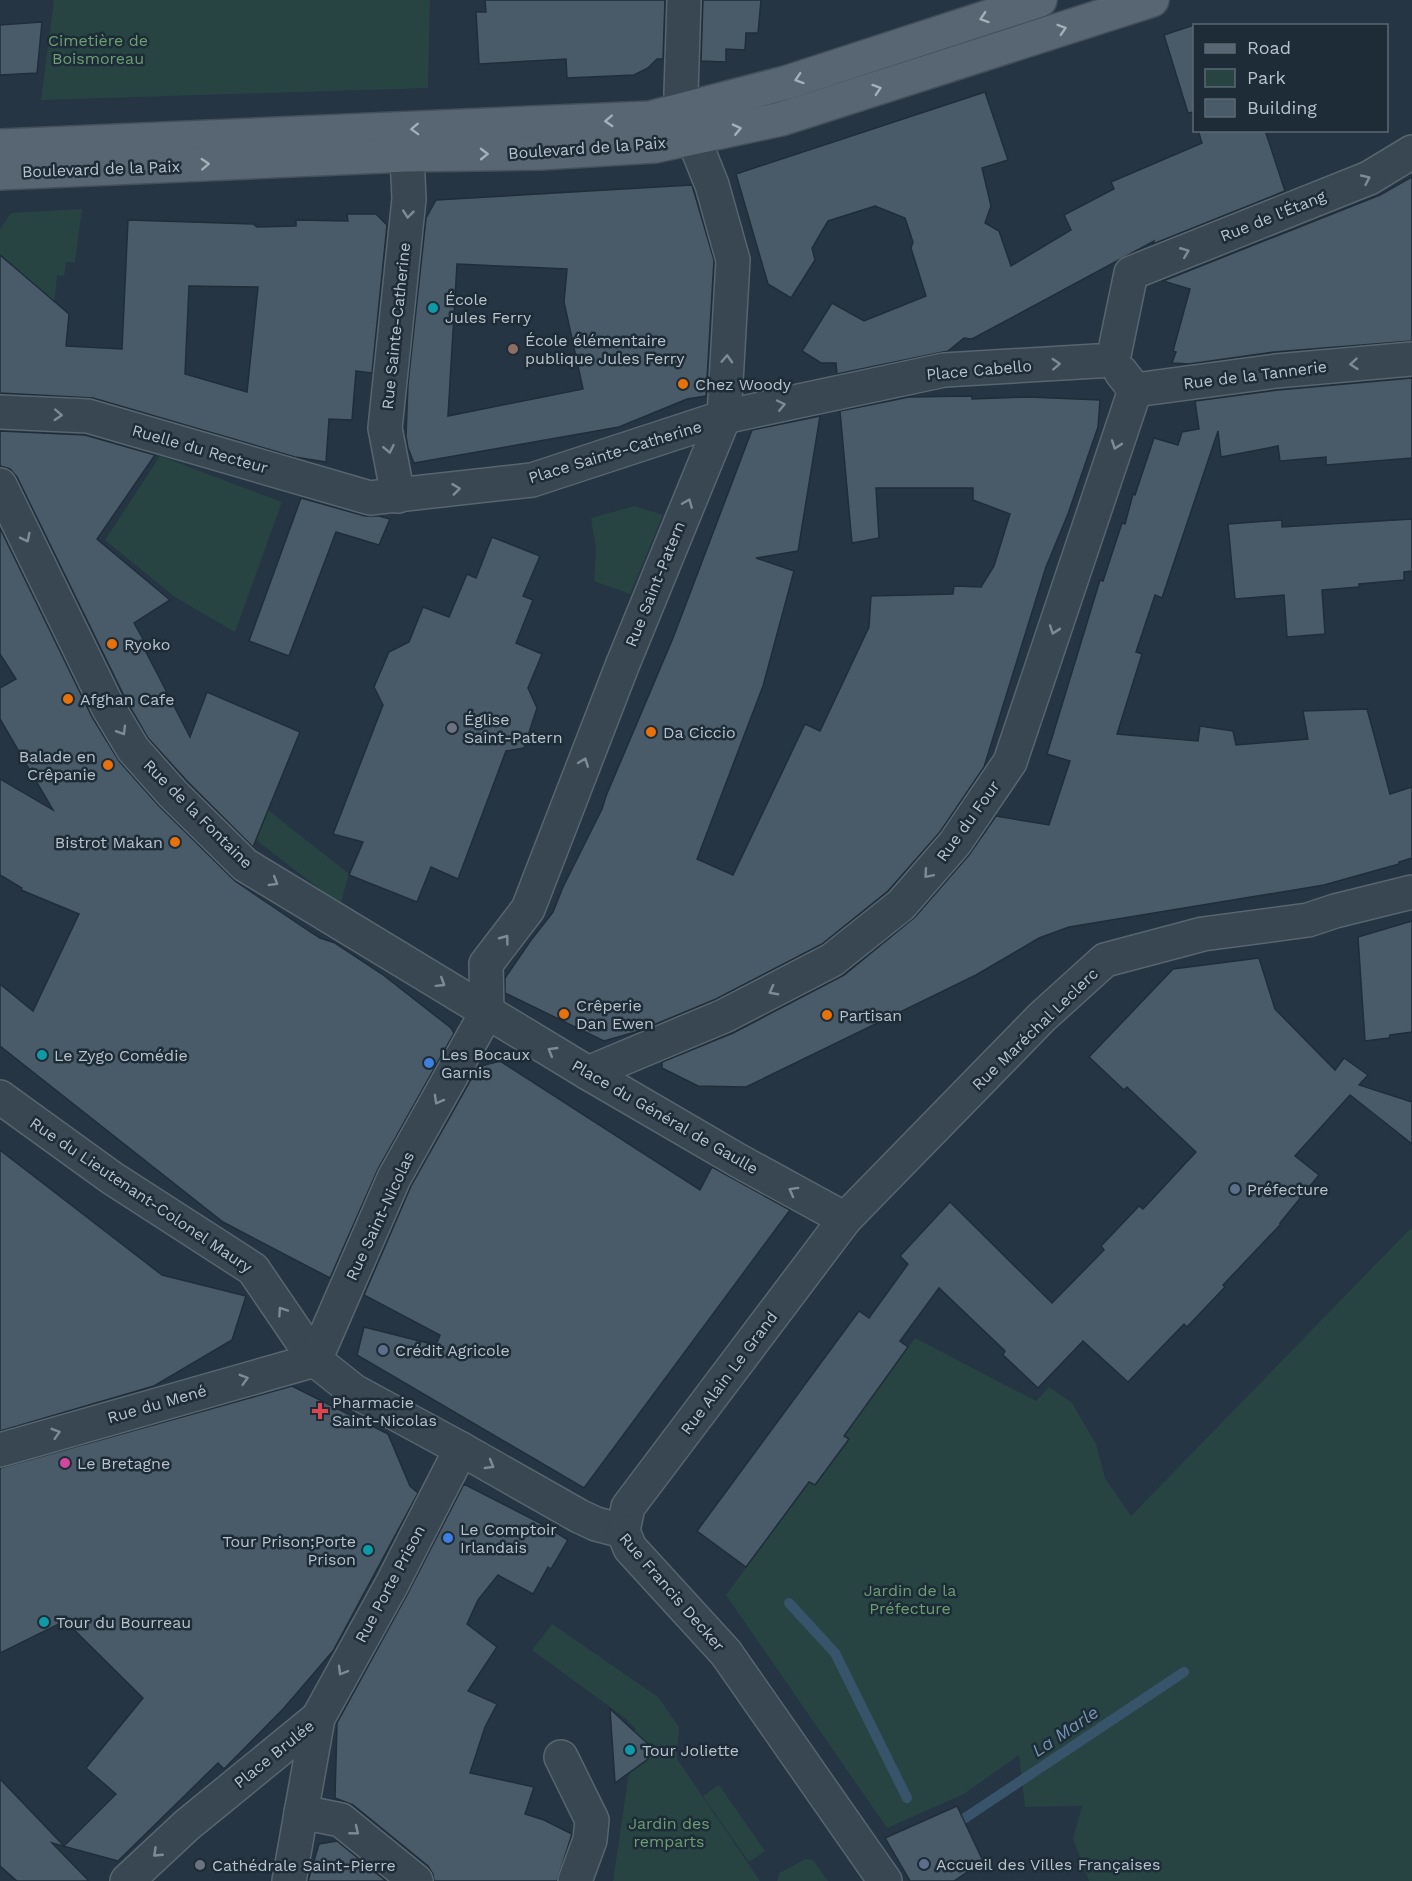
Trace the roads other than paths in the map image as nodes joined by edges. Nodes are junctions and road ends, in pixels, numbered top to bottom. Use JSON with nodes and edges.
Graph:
{"nodes":[{"id":1,"x":684,"y":0,"type":"edge"},
{"id":2,"x":1040,"y":0,"type":"edge"},
{"id":3,"x":1152,"y":0,"type":"edge"},
{"id":4,"x":687,"y":125,"type":"junction"},
{"id":5,"x":0,"y":146,"type":"edge"},
{"id":6,"x":1412,"y":152,"type":"edge"},
{"id":7,"x":407,"y":155,"type":"junction"},
{"id":8,"x":0,"y":173,"type":"edge"},
{"id":9,"x":1412,"y":359,"type":"edge"},
{"id":10,"x":1113,"y":360,"type":"junction"},
{"id":11,"x":1135,"y":390,"type":"junction"},
{"id":12,"x":0,"y":412,"type":"edge"},
{"id":13,"x":724,"y":417,"type":"junction"},
{"id":14,"x":0,"y":485,"type":"edge"},
{"id":15,"x":398,"y":496,"type":"junction"},
{"id":16,"x":1412,"y":892,"type":"edge"},
{"id":17,"x":487,"y":1012,"type":"junction"},
{"id":18,"x":588,"y":1073,"type":"junction"},
{"id":19,"x":0,"y":1097,"type":"edge"},
{"id":20,"x":845,"y":1219,"type":"junction"},
{"id":21,"x":315,"y":1360,"type":"junction"},
{"id":22,"x":461,"y":1449,"type":"junction"},
{"id":23,"x":0,"y":1450,"type":"edge"},
{"id":24,"x":623,"y":1531,"type":"junction"},
{"id":25,"x":318,"y":1718,"type":"junction"},
{"id":26,"x":561,"y":1757,"type":"dead end"},
{"id":27,"x":301,"y":1812,"type":"junction"},
{"id":28,"x":127,"y":1881,"type":"edge"},
{"id":29,"x":289,"y":1881,"type":"edge"},
{"id":30,"x":416,"y":1881,"type":"edge"},
{"id":31,"x":575,"y":1881,"type":"edge"},
{"id":32,"x":885,"y":1881,"type":"edge"}],
"edges":[{"from":1,"to":4,"type":"street"},
{"from":2,"to":4,"type":"main road","name":"Boulevard de la Paix","one_way":true},
{"from":4,"to":3,"type":"main road","name":"Boulevard de la Paix","one_way":true},
{"from":4,"to":5,"type":"main road","name":"Boulevard de la Paix","one_way":true},
{"from":7,"to":4,"type":"main road","name":"Boulevard de la Paix","one_way":true},
{"from":13,"to":4,"type":"street","name":"Rue Saint-Patern","one_way":true},
{"from":10,"to":6,"type":"street","name":"Rue de l'Étang","one_way":true},
{"from":8,"to":7,"type":"main road","name":"Boulevard de la Paix","one_way":true},
{"from":7,"to":15,"type":"street","name":"Rue Sainte-Catherine","one_way":true},
{"from":9,"to":11,"type":"street","name":"Rue de la Tannerie","one_way":true},
{"from":10,"to":11,"type":"street"},
{"from":13,"to":10,"type":"street","name":"Place Cabello","one_way":true},
{"from":11,"to":18,"type":"street","name":"Rue du Four","one_way":true},
{"from":12,"to":15,"type":"street","name":"Ruelle du Recteur","one_way":true},
{"from":15,"to":13,"type":"street","name":"Place Sainte-Catherine","one_way":true},
{"from":17,"to":13,"type":"street","name":"Rue Saint-Patern","one_way":true},
{"from":14,"to":17,"type":"street","name":"Rue de la Fontaine","one_way":true},
{"from":16,"to":20,"type":"street","name":"Rue Maréchal Leclerc"},
{"from":18,"to":17,"type":"street","name":"Place du Général de Gaulle","one_way":true},
{"from":17,"to":21,"type":"street","name":"Rue Saint-Nicolas","one_way":true},
{"from":20,"to":18,"type":"street","name":"Place du Général de Gaulle","one_way":true},
{"from":21,"to":19,"type":"street","name":"Rue du Lieutenant-Colonel Maury","one_way":true},
{"from":20,"to":24,"type":"street","name":"Rue Alain Le Grand"},
{"from":21,"to":22,"type":"street","name":"Rue Francis Decker"},
{"from":23,"to":21,"type":"street","name":"Rue du Mené","one_way":true},
{"from":22,"to":24,"type":"street","name":"Rue Francis Decker","one_way":true},
{"from":22,"to":25,"type":"street","name":"Rue Porte Prison","one_way":true},
{"from":24,"to":32,"type":"street","name":"Rue Francis Decker"},
{"from":25,"to":27,"type":"street","name":"Place Brulée"},
{"from":25,"to":28,"type":"street","name":"Place Brulée","one_way":true},
{"from":26,"to":31,"type":"street"},
{"from":27,"to":29,"type":"street","name":"Place Brulée"},
{"from":27,"to":30,"type":"street","one_way":true}]}
